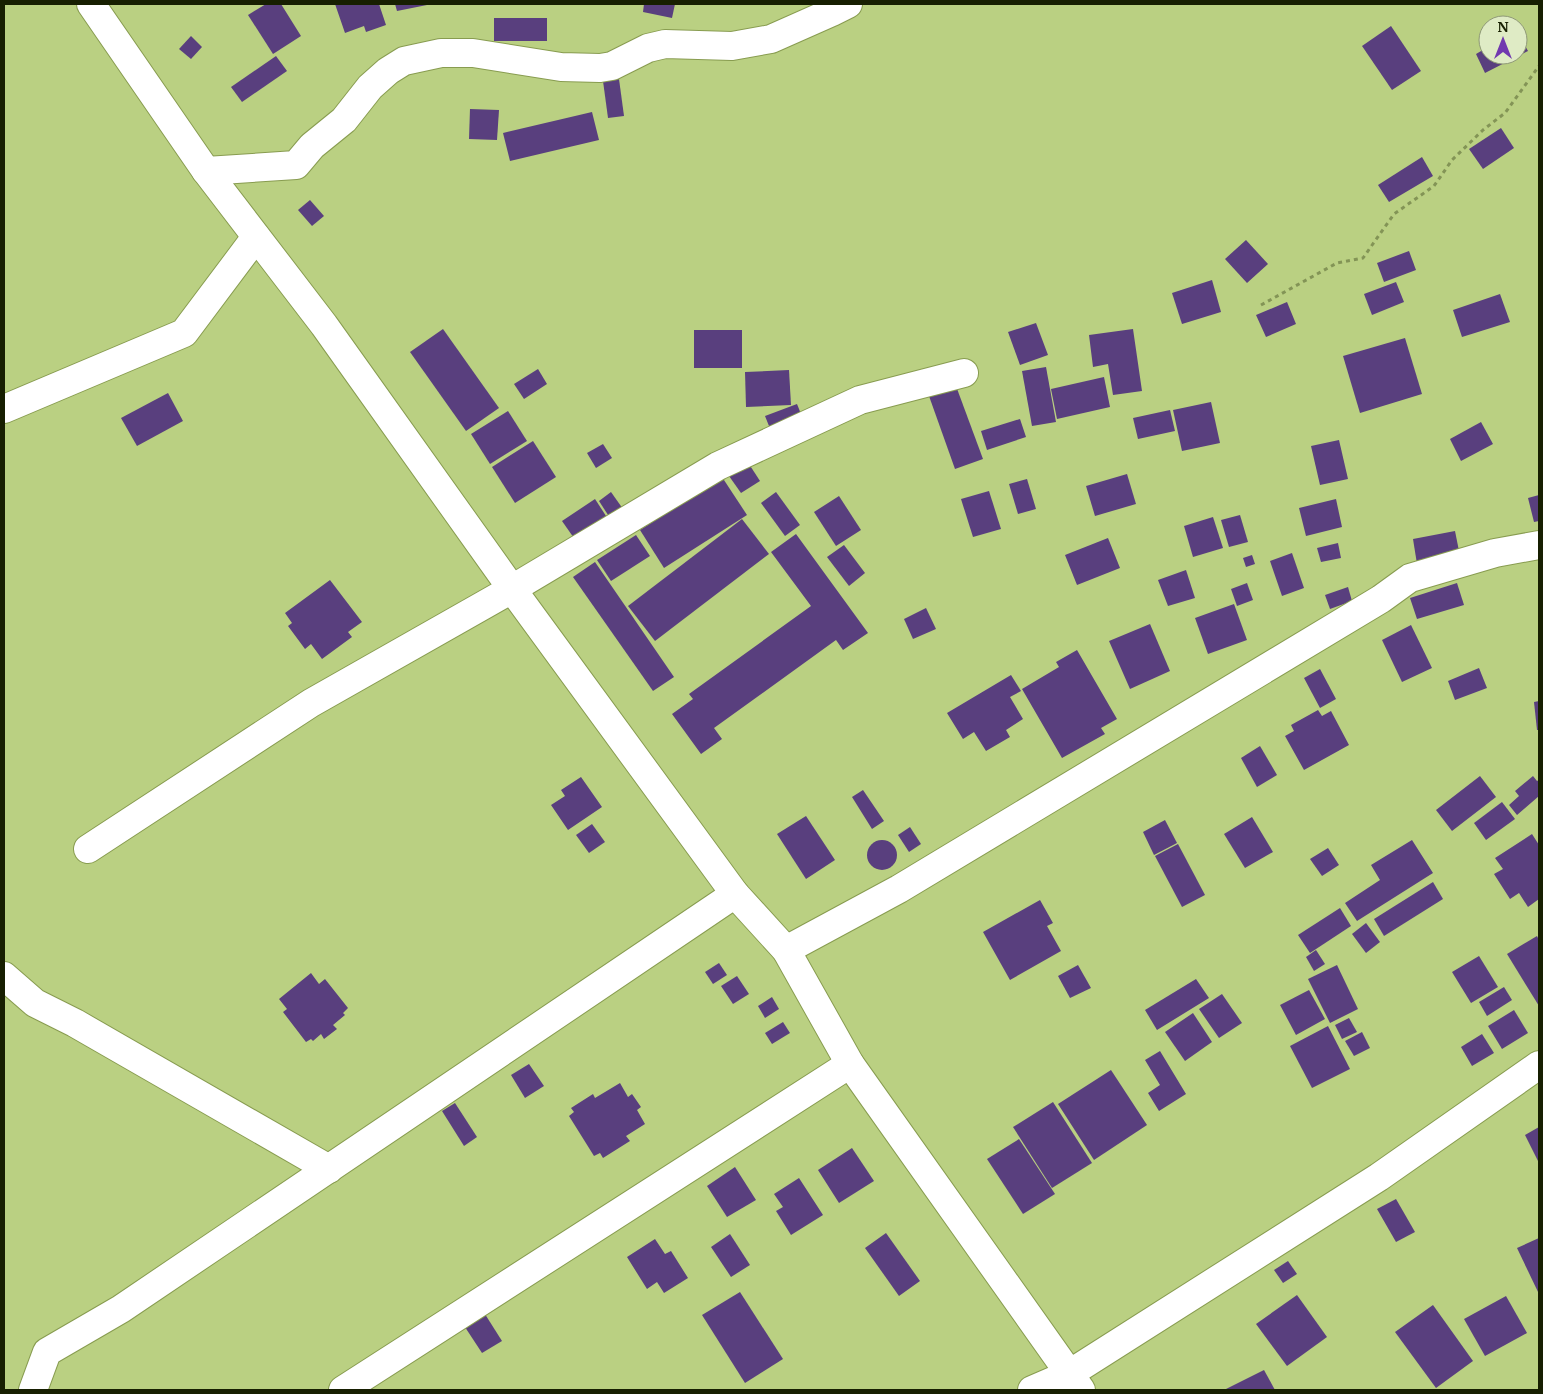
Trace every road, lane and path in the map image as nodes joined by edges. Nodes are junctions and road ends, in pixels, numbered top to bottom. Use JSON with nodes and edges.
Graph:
{"nodes":[{"id":1,"x":91,"y":4,"type":"edge"},
{"id":2,"x":848,"y":4,"type":"edge"},
{"id":3,"x":1539,"y":66,"type":"edge"},
{"id":4,"x":206,"y":170,"type":"junction"},
{"id":5,"x":256,"y":237,"type":"junction"},
{"id":6,"x":1261,"y":305,"type":"dead end"},
{"id":7,"x":964,"y":373,"type":"dead end"},
{"id":8,"x":4,"y":409,"type":"edge"},
{"id":9,"x":1539,"y":545,"type":"edge"},
{"id":10,"x":512,"y":589,"type":"junction"},
{"id":11,"x":88,"y":849,"type":"dead end"},
{"id":12,"x":735,"y":894,"type":"junction"},
{"id":13,"x":786,"y":950,"type":"junction"},
{"id":14,"x":4,"y":976,"type":"edge"},
{"id":15,"x":850,"y":1064,"type":"junction"},
{"id":16,"x":1539,"y":1065,"type":"edge"},
{"id":17,"x":329,"y":1169,"type":"junction"},
{"id":18,"x":1075,"y":1382,"type":"edge"},
{"id":19,"x":34,"y":1390,"type":"edge"},
{"id":20,"x":343,"y":1390,"type":"edge"},
{"id":21,"x":1032,"y":1390,"type":"edge"}],
"edges":[{"from":1,"to":4,"type":"street"},
{"from":2,"to":4,"type":"street"},
{"from":3,"to":6,"type":"path"},
{"from":4,"to":5,"type":"street"},
{"from":5,"to":8,"type":"street"},
{"from":5,"to":10,"type":"street"},
{"from":7,"to":10,"type":"street"},
{"from":9,"to":13,"type":"street"},
{"from":10,"to":11,"type":"street"},
{"from":10,"to":12,"type":"street"},
{"from":12,"to":13,"type":"street"},
{"from":12,"to":17,"type":"street"},
{"from":13,"to":15,"type":"street"},
{"from":14,"to":17,"type":"street"},
{"from":15,"to":18,"type":"street"},
{"from":15,"to":20,"type":"street"},
{"from":16,"to":18,"type":"street"},
{"from":17,"to":19,"type":"street"},
{"from":18,"to":21,"type":"street"}]}
